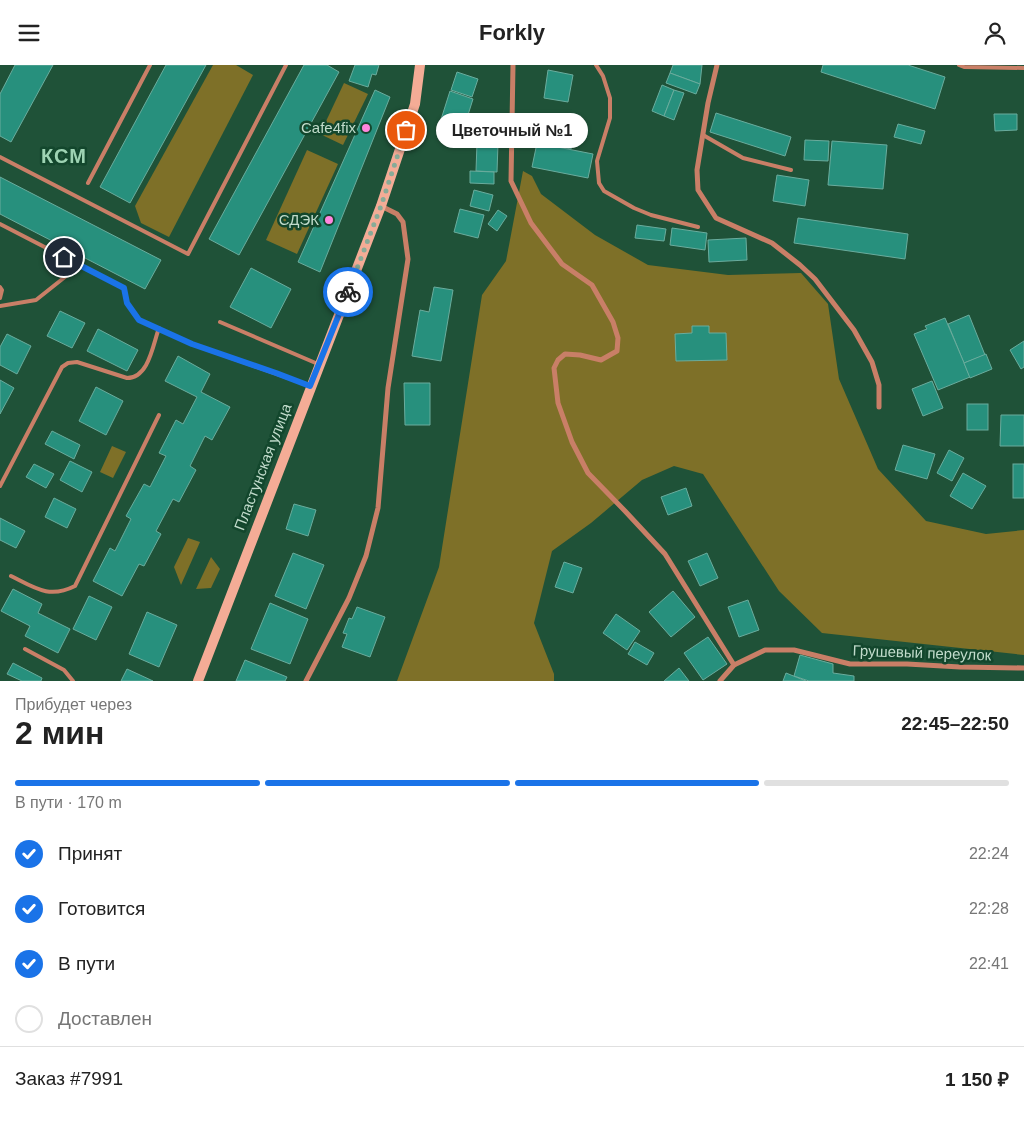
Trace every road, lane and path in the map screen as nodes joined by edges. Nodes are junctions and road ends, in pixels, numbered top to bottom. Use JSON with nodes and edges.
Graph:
{"nodes":[{"id":1,"x":150,"y":65,"type":"edge"},
{"id":2,"x":286,"y":65,"type":"edge"},
{"id":3,"x":420,"y":65,"type":"edge"},
{"id":4,"x":513,"y":65,"type":"edge"},
{"id":5,"x":596,"y":65,"type":"edge"},
{"id":6,"x":717,"y":65,"type":"edge"},
{"id":7,"x":959,"y":65,"type":"edge"},
{"id":8,"x":1024,"y":68,"type":"edge"},
{"id":9,"x":703,"y":135,"type":"junction"},
{"id":10,"x":0,"y":157,"type":"edge"},
{"id":11,"x":791,"y":170,"type":"dead end"},
{"id":12,"x":88,"y":183,"type":"dead end"},
{"id":13,"x":381,"y":206,"type":"junction"},
{"id":14,"x":0,"y":223,"type":"edge"},
{"id":15,"x":698,"y":227,"type":"dead end"},
{"id":16,"x":80,"y":265,"type":"junction"},
{"id":17,"x":0,"y":287,"type":"edge"},
{"id":18,"x":0,"y":298,"type":"edge"},
{"id":19,"x":0,"y":305,"type":"edge"},
{"id":20,"x":220,"y":322,"type":"dead end"},
{"id":21,"x":159,"y":328,"type":"junction"},
{"id":22,"x":320,"y":365,"type":"junction"},
{"id":23,"x":310,"y":386,"type":"junction"},
{"id":24,"x":879,"y":407,"type":"dead end"},
{"id":25,"x":159,"y":415,"type":"dead end"},
{"id":26,"x":0,"y":486,"type":"edge"},
{"id":27,"x":11,"y":576,"type":"dead end"},
{"id":28,"x":25,"y":649,"type":"dead end"},
{"id":29,"x":734,"y":665,"type":"junction"},
{"id":30,"x":1024,"y":668,"type":"edge"},
{"id":31,"x":73,"y":681,"type":"edge"},
{"id":32,"x":198,"y":681,"type":"edge"},
{"id":33,"x":306,"y":681,"type":"edge"},
{"id":34,"x":720,"y":681,"type":"edge"}],
"edges":[{"from":1,"to":12,"type":"lane"},
{"from":2,"to":10,"type":"lane"},
{"from":3,"to":13,"type":"main road","name":"Пластунская улица"},
{"from":4,"to":29,"type":"street"},
{"from":5,"to":15,"type":"lane"},
{"from":6,"to":9,"type":"street"},
{"from":7,"to":8,"type":"lane"},
{"from":9,"to":11,"type":"lane"},
{"from":9,"to":24,"type":"street"},
{"from":13,"to":22,"type":"main road","name":"Пластунская улица"},
{"from":13,"to":33,"type":"street"},
{"from":14,"to":16,"type":"lane"},
{"from":16,"to":19,"type":"lane"},
{"from":16,"to":21,"type":"lane"},
{"from":17,"to":18,"type":"lane"},
{"from":20,"to":22,"type":"lane"},
{"from":21,"to":23,"type":"lane"},
{"from":21,"to":26,"type":"lane"},
{"from":22,"to":23,"type":"main road","name":"Пластунская улица"},
{"from":23,"to":32,"type":"main road","name":"Пластунская улица"},
{"from":25,"to":27,"type":"lane"},
{"from":28,"to":31,"type":"lane"},
{"from":29,"to":30,"type":"street","name":"Грушевый переулок"},
{"from":29,"to":34,"type":"street","name":"Грушевый переулок"}]}
